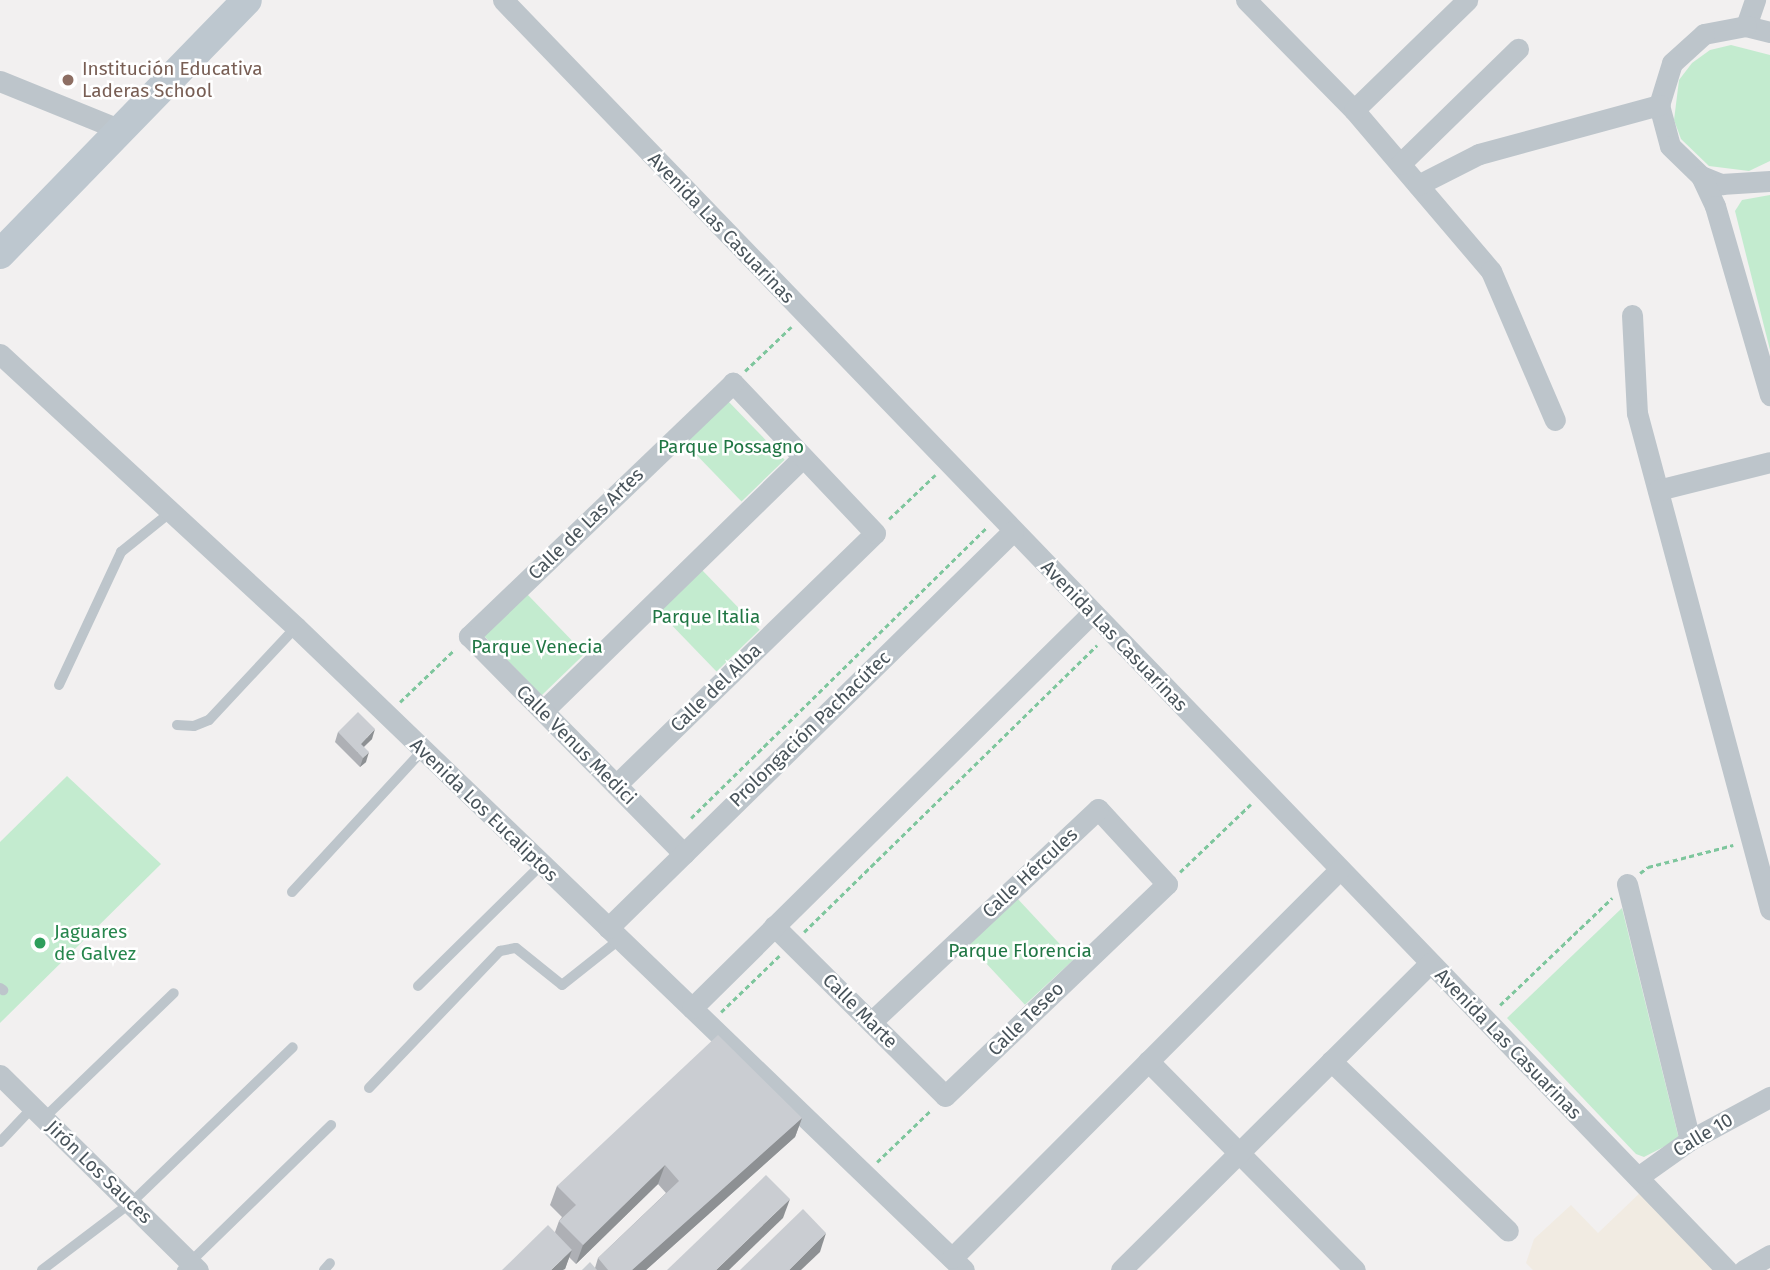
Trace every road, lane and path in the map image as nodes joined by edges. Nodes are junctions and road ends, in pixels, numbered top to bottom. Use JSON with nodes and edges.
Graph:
{"nodes":[{"id":1,"x":247,"y":0,"type":"edge"},
{"id":2,"x":503,"y":0,"type":"edge"},
{"id":3,"x":1246,"y":0,"type":"edge"},
{"id":4,"x":1467,"y":0,"type":"edge"},
{"id":5,"x":1755,"y":0,"type":"edge"},
{"id":6,"x":1763,"y":29,"type":"edge"},
{"id":7,"x":1518,"y":49,"type":"dead end"},
{"id":8,"x":0,"y":80,"type":"edge"},
{"id":9,"x":1659,"y":104,"type":"junction"},
{"id":10,"x":1354,"y":110,"type":"junction"},
{"id":11,"x":123,"y":131,"type":"junction"},
{"id":12,"x":1400,"y":164,"type":"junction"},
{"id":13,"x":1701,"y":176,"type":"junction"},
{"id":14,"x":1770,"y":181,"type":"edge"},
{"id":15,"x":1418,"y":185,"type":"junction"},
{"id":16,"x":0,"y":254,"type":"edge"},
{"id":17,"x":804,"y":315,"type":"junction"},
{"id":18,"x":1632,"y":315,"type":"dead end"},
{"id":19,"x":0,"y":354,"type":"edge"},
{"id":20,"x":733,"y":383,"type":"junction"},
{"id":21,"x":1770,"y":395,"type":"edge"},
{"id":22,"x":1555,"y":420,"type":"dead end"},
{"id":23,"x":803,"y":457,"type":"junction"},
{"id":24,"x":1770,"y":462,"type":"edge"},
{"id":25,"x":947,"y":463,"type":"junction"},
{"id":26,"x":1658,"y":491,"type":"junction"},
{"id":27,"x":172,"y":511,"type":"junction"},
{"id":28,"x":1005,"y":523,"type":"junction"},
{"id":29,"x":875,"y":533,"type":"junction"},
{"id":30,"x":1092,"y":613,"type":"junction"},
{"id":31,"x":296,"y":627,"type":"junction"},
{"id":32,"x":1111,"y":632,"type":"junction"},
{"id":33,"x":469,"y":636,"type":"junction"},
{"id":34,"x":60,"y":685,"type":"dead end"},
{"id":35,"x":543,"y":711,"type":"junction"},
{"id":36,"x":387,"y":714,"type":"junction"},
{"id":37,"x":177,"y":725,"type":"dead end"},
{"id":38,"x":421,"y":752,"type":"junction"},
{"id":39,"x":616,"y":785,"type":"junction"},
{"id":40,"x":1264,"y":791,"type":"junction"},
{"id":41,"x":1751,"y":840,"type":"junction"},
{"id":42,"x":676,"y":847,"type":"junction"},
{"id":43,"x":540,"y":866,"type":"junction"},
{"id":44,"x":1340,"y":869,"type":"junction"},
{"id":45,"x":1167,"y":884,"type":"junction"},
{"id":46,"x":1627,"y":884,"type":"junction"},
{"id":47,"x":292,"y":892,"type":"dead end"},
{"id":48,"x":1770,"y":909,"type":"edge"},
{"id":49,"x":774,"y":926,"type":"junction"},
{"id":50,"x":614,"y":933,"type":"junction"},
{"id":51,"x":792,"y":944,"type":"junction"},
{"id":52,"x":1430,"y":963,"type":"junction"},
{"id":53,"x":418,"y":986,"type":"dead end"},
{"id":54,"x":174,"y":993,"type":"dead end"},
{"id":55,"x":692,"y":1008,"type":"junction"},
{"id":56,"x":1485,"y":1019,"type":"junction"},
{"id":57,"x":871,"y":1023,"type":"junction"},
{"id":58,"x":709,"y":1024,"type":"junction"},
{"id":59,"x":293,"y":1047,"type":"dead end"},
{"id":60,"x":1148,"y":1061,"type":"junction"},
{"id":61,"x":1331,"y":1061,"type":"junction"},
{"id":62,"x":0,"y":1075,"type":"edge"},
{"id":63,"x":369,"y":1088,"type":"dead end"},
{"id":64,"x":945,"y":1096,"type":"junction"},
{"id":65,"x":1770,"y":1097,"type":"edge"},
{"id":66,"x":39,"y":1112,"type":"junction"},
{"id":67,"x":331,"y":1125,"type":"dead end"},
{"id":68,"x":1690,"y":1140,"type":"junction"},
{"id":69,"x":0,"y":1142,"type":"edge"},
{"id":70,"x":1238,"y":1154,"type":"junction"},
{"id":71,"x":864,"y":1174,"type":"junction"},
{"id":72,"x":1638,"y":1177,"type":"junction"},
{"id":73,"x":132,"y":1202,"type":"junction"},
{"id":74,"x":1508,"y":1231,"type":"dead end"},
{"id":75,"x":1770,"y":1255,"type":"edge"},
{"id":76,"x":958,"y":1264,"type":"edge"},
{"id":77,"x":190,"y":1267,"type":"edge"},
{"id":78,"x":42,"y":1270,"type":"edge"},
{"id":79,"x":1121,"y":1270,"type":"edge"},
{"id":80,"x":1355,"y":1270,"type":"edge"},
{"id":81,"x":1727,"y":1270,"type":"edge"},
{"id":82,"x":1744,"y":1270,"type":"edge"}],
"edges":[{"from":1,"to":11,"type":"main road"},
{"from":2,"to":17,"type":"street","name":"Avenida Las Casuarinas"},
{"from":3,"to":10,"type":"street"},
{"from":4,"to":10,"type":"street"},
{"from":5,"to":6,"type":"street"},
{"from":6,"to":9,"type":"street"},
{"from":7,"to":12,"type":"street"},
{"from":8,"to":11,"type":"street"},
{"from":9,"to":13,"type":"street"},
{"from":9,"to":15,"type":"street"},
{"from":10,"to":12,"type":"street"},
{"from":11,"to":16,"type":"main road"},
{"from":12,"to":15,"type":"street"},
{"from":13,"to":14,"type":"street"},
{"from":13,"to":21,"type":"street"},
{"from":15,"to":22,"type":"street"},
{"from":17,"to":20,"type":"path"},
{"from":17,"to":25,"type":"street","name":"Avenida Las Casuarinas"},
{"from":18,"to":26,"type":"street"},
{"from":19,"to":27,"type":"street","name":"Avenida Los Eucaliptos"},
{"from":20,"to":23,"type":"street"},
{"from":20,"to":33,"type":"street","name":"Calle de Las Artes"},
{"from":23,"to":29,"type":"street"},
{"from":23,"to":35,"type":"street"},
{"from":24,"to":26,"type":"street"},
{"from":25,"to":28,"type":"street","name":"Avenida Las Casuarinas"},
{"from":25,"to":29,"type":"path"},
{"from":26,"to":41,"type":"street"},
{"from":27,"to":31,"type":"street","name":"Avenida Los Eucaliptos"},
{"from":27,"to":34,"type":"lane"},
{"from":28,"to":30,"type":"street","name":"Avenida Las Casuarinas"},
{"from":28,"to":42,"type":"street","name":"Prolongación Pachacútec"},
{"from":28,"to":42,"type":"path"},
{"from":29,"to":39,"type":"street","name":"Calle del Alba"},
{"from":30,"to":32,"type":"street","name":"Avenida Las Casuarinas"},
{"from":30,"to":49,"type":"street"},
{"from":31,"to":36,"type":"street","name":"Avenida Los Eucaliptos"},
{"from":31,"to":37,"type":"lane"},
{"from":32,"to":40,"type":"street","name":"Avenida Las Casuarinas"},
{"from":32,"to":51,"type":"path"},
{"from":33,"to":35,"type":"street","name":"Calle Venus Medici"},
{"from":33,"to":36,"type":"path"},
{"from":35,"to":39,"type":"street","name":"Calle Venus Medici"},
{"from":36,"to":38,"type":"street","name":"Avenida Los Eucaliptos"},
{"from":38,"to":43,"type":"street","name":"Avenida Los Eucaliptos"},
{"from":38,"to":47,"type":"lane"},
{"from":39,"to":42,"type":"street","name":"Calle Venus Medici"},
{"from":40,"to":44,"type":"street","name":"Avenida Las Casuarinas"},
{"from":40,"to":45,"type":"path"},
{"from":41,"to":46,"type":"path"},
{"from":41,"to":48,"type":"street"},
{"from":42,"to":50,"type":"street","name":"Prolongación Pachacútec"},
{"from":43,"to":50,"type":"street","name":"Avenida Los Eucaliptos"},
{"from":43,"to":53,"type":"lane"},
{"from":44,"to":52,"type":"street","name":"Avenida Las Casuarinas"},
{"from":44,"to":60,"type":"street"},
{"from":45,"to":57,"type":"street","name":"Calle Hércules"},
{"from":45,"to":64,"type":"street","name":"Calle Teseo"},
{"from":46,"to":56,"type":"path"},
{"from":46,"to":68,"type":"street"},
{"from":49,"to":51,"type":"street","name":"Calle Marte"},
{"from":49,"to":55,"type":"street"},
{"from":50,"to":55,"type":"street","name":"Avenida Los Eucaliptos"},
{"from":50,"to":63,"type":"lane"},
{"from":51,"to":57,"type":"street","name":"Calle Marte"},
{"from":51,"to":58,"type":"path"},
{"from":52,"to":56,"type":"street","name":"Avenida Las Casuarinas"},
{"from":52,"to":61,"type":"street"},
{"from":54,"to":66,"type":"lane"},
{"from":55,"to":58,"type":"street","name":"Avenida Los Eucaliptos"},
{"from":56,"to":72,"type":"street","name":"Avenida Las Casuarinas"},
{"from":57,"to":64,"type":"street","name":"Calle Marte"},
{"from":58,"to":71,"type":"street","name":"Avenida Los Eucaliptos"},
{"from":59,"to":73,"type":"lane"},
{"from":60,"to":70,"type":"street"},
{"from":60,"to":76,"type":"street"},
{"from":61,"to":70,"type":"street"},
{"from":61,"to":74,"type":"street"},
{"from":62,"to":66,"type":"street","name":"Jirón Los Sauces"},
{"from":64,"to":71,"type":"path"},
{"from":65,"to":68,"type":"street","name":"Calle 10"},
{"from":66,"to":69,"type":"lane"},
{"from":66,"to":73,"type":"street","name":"Jirón Los Sauces"},
{"from":67,"to":77,"type":"lane"},
{"from":68,"to":72,"type":"street","name":"Calle 10"},
{"from":70,"to":79,"type":"street"},
{"from":70,"to":80,"type":"street"},
{"from":71,"to":76,"type":"street","name":"Avenida Los Eucaliptos"},
{"from":72,"to":81,"type":"street","name":"Avenida Las Casuarinas"},
{"from":73,"to":77,"type":"street","name":"Jirón Los Sauces"},
{"from":73,"to":78,"type":"lane"},
{"from":75,"to":82,"type":"street"}]}
